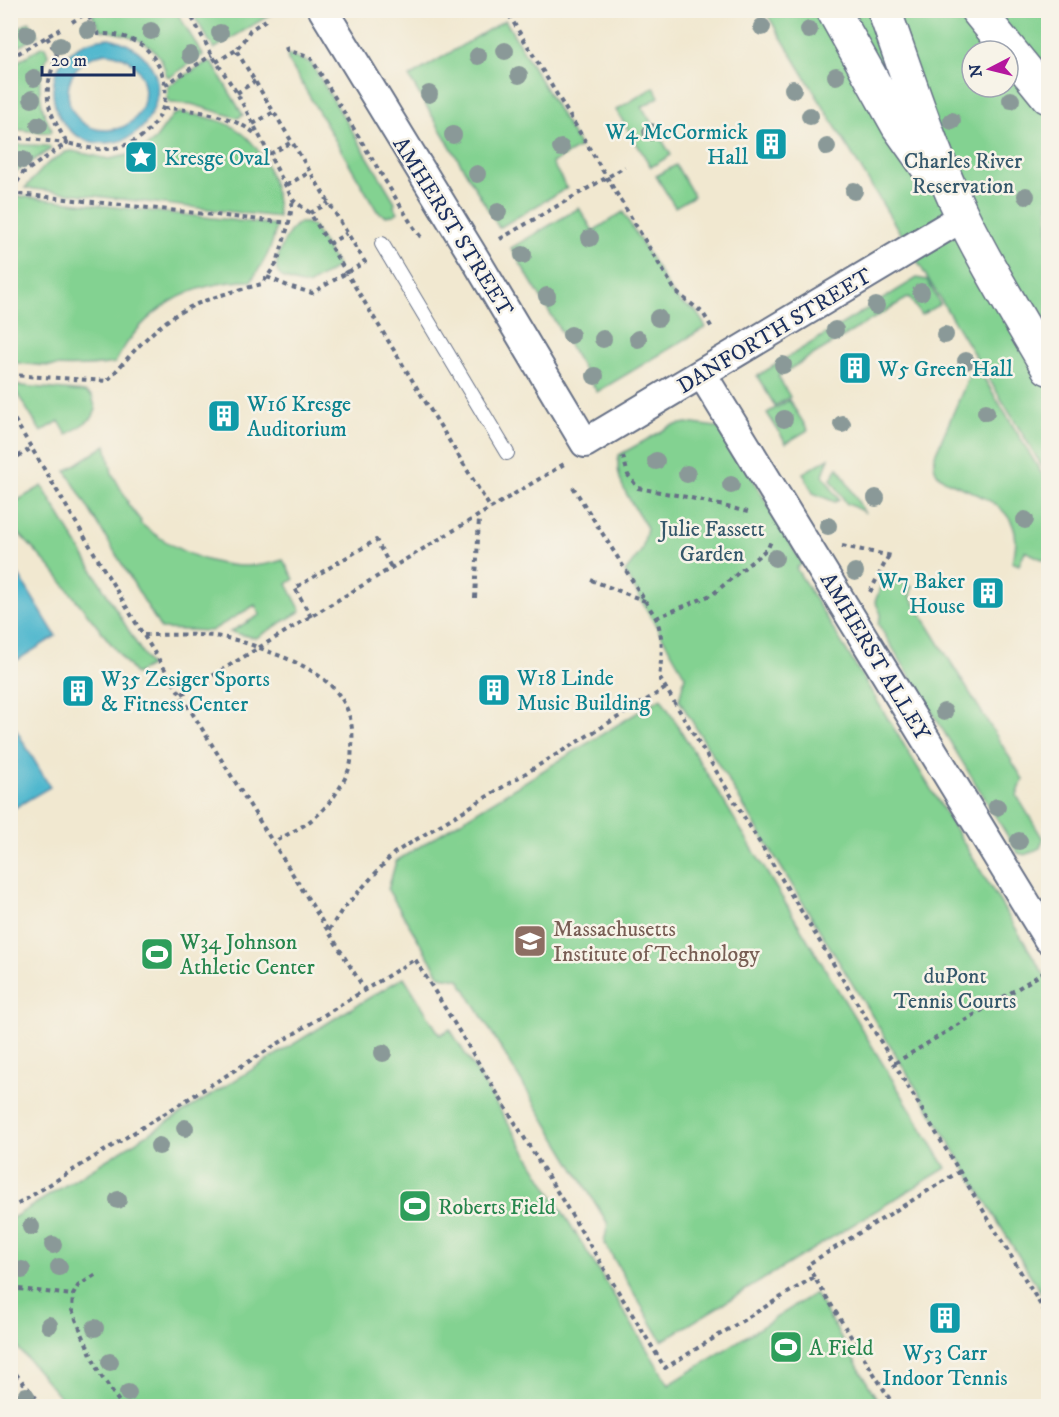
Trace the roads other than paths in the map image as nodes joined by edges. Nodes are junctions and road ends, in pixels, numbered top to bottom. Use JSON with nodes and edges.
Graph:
{"nodes":[{"id":1,"x":323,"y":10,"type":"edge"},
{"id":2,"x":833,"y":10,"type":"edge"},
{"id":3,"x":884,"y":10,"type":"edge"},
{"id":4,"x":976,"y":10,"type":"edge"},
{"id":5,"x":1007,"y":10,"type":"edge"},
{"id":6,"x":1048,"y":83,"type":"edge"},
{"id":7,"x":1048,"y":97,"type":"edge"},
{"id":8,"x":963,"y":217,"type":"junction"},
{"id":9,"x":382,"y":243,"type":"dead end"},
{"id":10,"x":1048,"y":369,"type":"edge"},
{"id":11,"x":702,"y":374,"type":"junction"},
{"id":12,"x":585,"y":443,"type":"joint"},
{"id":13,"x":507,"y":453,"type":"dead end"},
{"id":14,"x":1048,"y":939,"type":"edge"}],
"edges":[{"from":1,"to":12,"type":"street","name":"AMHERST STREET"},
{"from":2,"to":8,"type":"highway"},
{"from":3,"to":8,"type":"highway"},
{"from":4,"to":7,"type":"highway"},
{"from":5,"to":6,"type":"highway"},
{"from":8,"to":10,"type":"highway"},
{"from":8,"to":11,"type":"street","name":"DANFORTH STREET"},
{"from":9,"to":13,"type":"lane"},
{"from":11,"to":12,"type":"street","name":"DANFORTH STREET"},
{"from":11,"to":14,"type":"street","name":"AMHERST ALLEY"}]}
